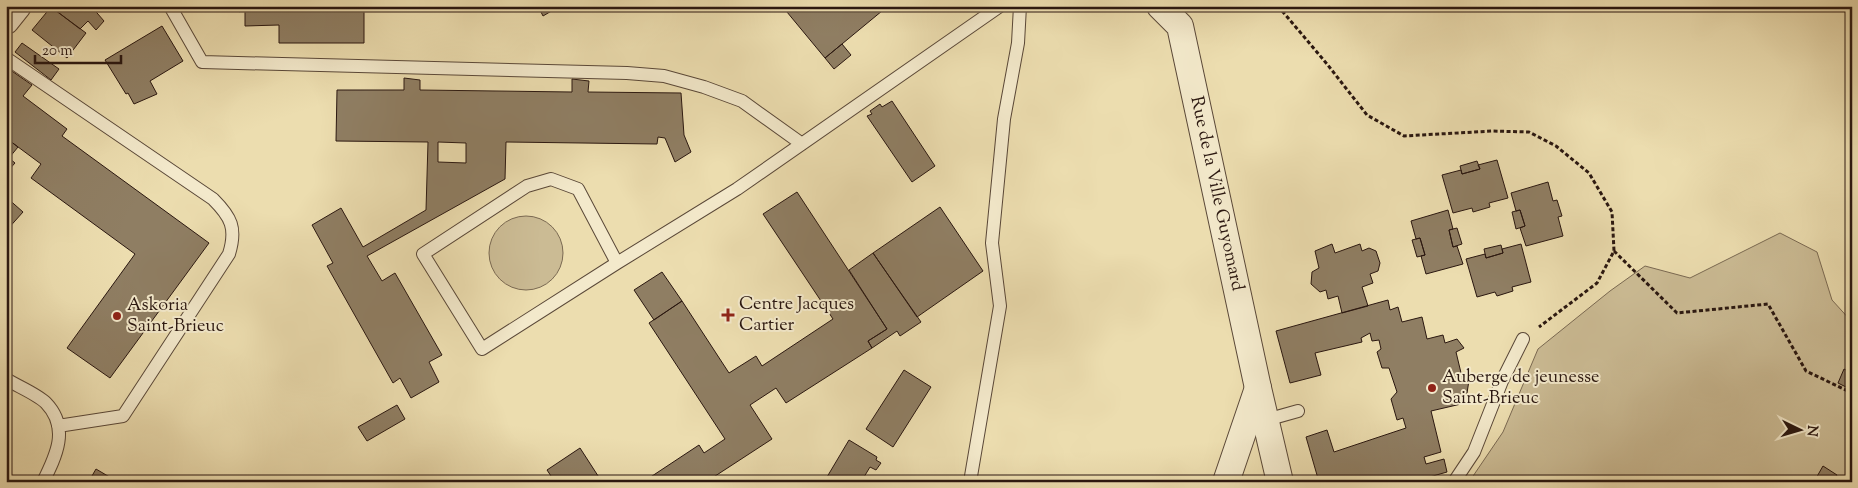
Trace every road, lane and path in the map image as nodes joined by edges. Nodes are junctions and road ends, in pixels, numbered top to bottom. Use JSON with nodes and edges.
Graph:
{"nodes":[{"id":1,"x":18,"y":6,"type":"edge"},
{"id":2,"x":170,"y":6,"type":"edge"},
{"id":3,"x":1000,"y":6,"type":"edge"},
{"id":4,"x":1020,"y":6,"type":"edge"},
{"id":5,"x":1160,"y":6,"type":"edge"},
{"id":6,"x":1278,"y":6,"type":"edge"},
{"id":7,"x":6,"y":21,"type":"edge"},
{"id":8,"x":6,"y":58,"type":"edge"},
{"id":9,"x":802,"y":144,"type":"junction"},
{"id":10,"x":1614,"y":251,"type":"junction"},
{"id":11,"x":617,"y":263,"type":"junction"},
{"id":12,"x":1523,"y":340,"type":"joint"},
{"id":13,"x":6,"y":379,"type":"edge"},
{"id":14,"x":1258,"y":388,"type":"junction"},
{"id":15,"x":1852,"y":393,"type":"edge"},
{"id":16,"x":1298,"y":411,"type":"dead end"},
{"id":17,"x":1266,"y":420,"type":"junction"},
{"id":18,"x":58,"y":426,"type":"junction"},
{"id":19,"x":42,"y":482,"type":"edge"},
{"id":20,"x":970,"y":482,"type":"edge"},
{"id":21,"x":1226,"y":482,"type":"edge"},
{"id":22,"x":1280,"y":482,"type":"edge"},
{"id":23,"x":1454,"y":482,"type":"edge"}],
"edges":[{"from":1,"to":7,"type":"street"},
{"from":2,"to":9,"type":"lane"},
{"from":3,"to":9,"type":"lane"},
{"from":4,"to":20,"type":"lane"},
{"from":5,"to":14,"type":"street","name":"Rue de la Ville Guyomard"},
{"from":6,"to":10,"type":"path"},
{"from":8,"to":18,"type":"lane"},
{"from":9,"to":11,"type":"lane"},
{"from":10,"to":12,"type":"path"},
{"from":10,"to":15,"type":"path"},
{"from":11,"to":11,"type":"lane"},
{"from":12,"to":23,"type":"lane"},
{"from":13,"to":18,"type":"lane"},
{"from":14,"to":17,"type":"street","name":"Rue de la Ville Guyomard"},
{"from":14,"to":21,"type":"street"},
{"from":16,"to":17,"type":"lane"},
{"from":17,"to":22,"type":"street","name":"Rue de la Ville Guyomard"},
{"from":18,"to":19,"type":"lane"}]}
